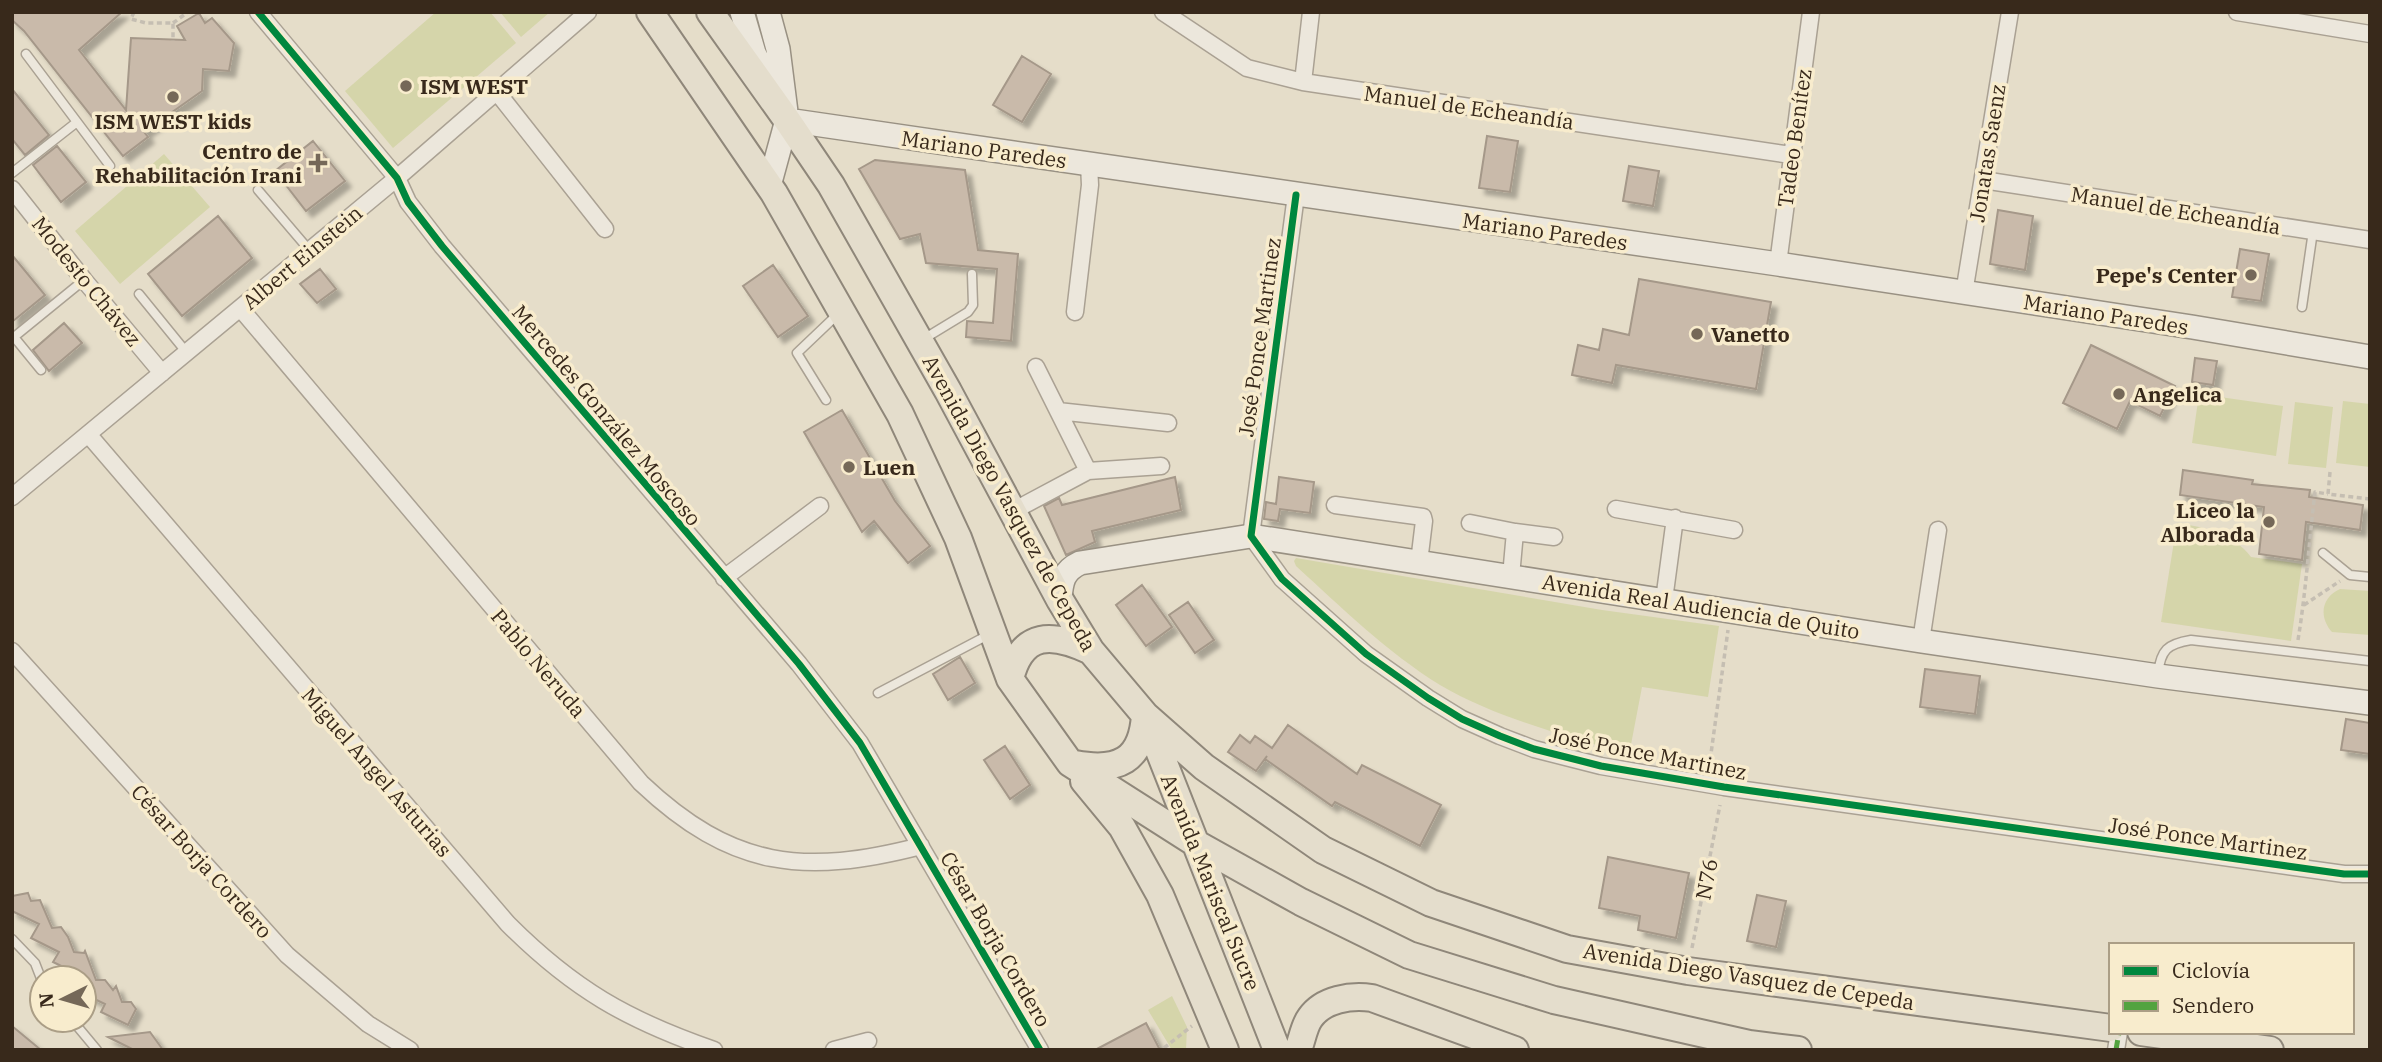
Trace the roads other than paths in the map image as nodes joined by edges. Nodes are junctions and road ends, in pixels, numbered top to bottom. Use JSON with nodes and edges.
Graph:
{"nodes":[{"id":1,"x":258,"y":12,"type":"edge"},
{"id":2,"x":588,"y":12,"type":"edge"},
{"id":3,"x":650,"y":12,"type":"edge"},
{"id":4,"x":710,"y":12,"type":"edge"},
{"id":5,"x":742,"y":12,"type":"edge"},
{"id":6,"x":768,"y":12,"type":"edge"},
{"id":7,"x":1163,"y":12,"type":"edge"},
{"id":8,"x":1311,"y":12,"type":"edge"},
{"id":9,"x":1811,"y":12,"type":"edge"},
{"id":10,"x":2010,"y":12,"type":"edge"},
{"id":11,"x":2237,"y":12,"type":"edge"},
{"id":12,"x":2370,"y":34,"type":"edge"},
{"id":13,"x":26,"y":54,"type":"dead end"},
{"id":14,"x":1303,"y":82,"type":"junction"},
{"id":15,"x":497,"y":92,"type":"junction"},
{"id":16,"x":787,"y":120,"type":"junction"},
{"id":17,"x":77,"y":122,"type":"junction"},
{"id":18,"x":1791,"y":155,"type":"junction"},
{"id":19,"x":1089,"y":164,"type":"junction"},
{"id":20,"x":110,"y":166,"type":"dead end"},
{"id":21,"x":12,"y":173,"type":"edge"},
{"id":22,"x":397,"y":178,"type":"junction"},
{"id":23,"x":1983,"y":180,"type":"junction"},
{"id":24,"x":769,"y":186,"type":"junction"},
{"id":25,"x":258,"y":190,"type":"dead end"},
{"id":26,"x":13,"y":192,"type":"edge"},
{"id":27,"x":1296,"y":195,"type":"junction"},
{"id":28,"x":606,"y":229,"type":"dead end"},
{"id":29,"x":2313,"y":232,"type":"junction"},
{"id":30,"x":2370,"y":240,"type":"edge"},
{"id":31,"x":310,"y":251,"type":"junction"},
{"id":32,"x":1778,"y":264,"type":"junction"},
{"id":33,"x":972,"y":274,"type":"dead end"},
{"id":34,"x":84,"y":280,"type":"junction"},
{"id":35,"x":1964,"y":293,"type":"junction"},
{"id":36,"x":139,"y":294,"type":"dead end"},
{"id":37,"x":2302,"y":307,"type":"dead end"},
{"id":38,"x":241,"y":309,"type":"junction"},
{"id":39,"x":842,"y":311,"type":"junction"},
{"id":40,"x":1074,"y":312,"type":"dead end"},
{"id":41,"x":13,"y":336,"type":"edge"},
{"id":42,"x":920,"y":341,"type":"junction"},
{"id":43,"x":187,"y":353,"type":"junction"},
{"id":44,"x":2370,"y":357,"type":"edge"},
{"id":45,"x":1036,"y":367,"type":"dead end"},
{"id":46,"x":41,"y":370,"type":"dead end"},
{"id":47,"x":162,"y":373,"type":"junction"},
{"id":48,"x":826,"y":400,"type":"dead end"},
{"id":49,"x":1058,"y":411,"type":"junction"},
{"id":50,"x":1168,"y":423,"type":"dead end"},
{"id":51,"x":88,"y":434,"type":"junction"},
{"id":52,"x":1161,"y":466,"type":"dead end"},
{"id":53,"x":1088,"y":471,"type":"junction"},
{"id":54,"x":12,"y":497,"type":"edge"},
{"id":55,"x":1335,"y":505,"type":"dead end"},
{"id":56,"x":820,"y":506,"type":"dead end"},
{"id":57,"x":1616,"y":509,"type":"dead end"},
{"id":58,"x":1013,"y":511,"type":"junction"},
{"id":59,"x":1675,"y":518,"type":"junction"},
{"id":60,"x":1470,"y":523,"type":"dead end"},
{"id":61,"x":1734,"y":530,"type":"dead end"},
{"id":62,"x":1938,"y":530,"type":"dead end"},
{"id":63,"x":1515,"y":532,"type":"junction"},
{"id":64,"x":1251,"y":536,"type":"junction"},
{"id":65,"x":1554,"y":537,"type":"dead end"},
{"id":66,"x":2323,"y":553,"type":"dead end"},
{"id":67,"x":1419,"y":562,"type":"junction"},
{"id":68,"x":1511,"y":576,"type":"junction"},
{"id":69,"x":2370,"y":577,"type":"edge"},
{"id":70,"x":724,"y":578,"type":"junction"},
{"id":71,"x":1060,"y":600,"type":"junction"},
{"id":72,"x":1664,"y":600,"type":"junction"},
{"id":73,"x":993,"y":632,"type":"junction"},
{"id":74,"x":1921,"y":641,"type":"junction"},
{"id":75,"x":12,"y":650,"type":"edge"},
{"id":76,"x":1091,"y":651,"type":"junction"},
{"id":77,"x":2370,"y":661,"type":"edge"},
{"id":78,"x":2158,"y":676,"type":"junction"},
{"id":79,"x":1010,"y":679,"type":"junction"},
{"id":80,"x":878,"y":693,"type":"dead end"},
{"id":81,"x":2370,"y":703,"type":"edge"},
{"id":82,"x":1145,"y":715,"type":"junction"},
{"id":83,"x":1069,"y":763,"type":"junction"},
{"id":84,"x":1197,"y":844,"type":"junction"},
{"id":85,"x":921,"y":846,"type":"junction"},
{"id":86,"x":2370,"y":874,"type":"edge"},
{"id":87,"x":12,"y":939,"type":"edge"},
{"id":88,"x":36,"y":964,"type":"edge"},
{"id":89,"x":1213,"y":1017,"type":"junction"},
{"id":90,"x":2109,"y":1028,"type":"edge"},
{"id":91,"x":84,"y":1034,"type":"edge"},
{"id":92,"x":2155,"y":1034,"type":"edge"},
{"id":93,"x":868,"y":1041,"type":"dead end"},
{"id":94,"x":1749,"y":1044,"type":"junction"},
{"id":95,"x":97,"y":1050,"type":"edge"},
{"id":96,"x":410,"y":1050,"type":"edge"},
{"id":97,"x":714,"y":1050,"type":"edge"},
{"id":98,"x":834,"y":1050,"type":"edge"},
{"id":99,"x":1040,"y":1050,"type":"edge"},
{"id":100,"x":1211,"y":1050,"type":"edge"},
{"id":101,"x":1225,"y":1050,"type":"edge"},
{"id":102,"x":1277,"y":1050,"type":"edge"},
{"id":103,"x":1298,"y":1050,"type":"edge"},
{"id":104,"x":1515,"y":1050,"type":"edge"},
{"id":105,"x":1718,"y":1050,"type":"edge"},
{"id":106,"x":1798,"y":1050,"type":"edge"},
{"id":107,"x":2270,"y":1050,"type":"edge"}],
"edges":[{"from":1,"to":22,"type":"street","name":"Mercedes González Moscoso"},
{"from":2,"to":15,"type":"street","name":"Albert Einstein"},
{"from":3,"to":24,"type":"main road"},
{"from":4,"to":16,"type":"main road","name":"Avenida Diego Vasquez de Cepeda"},
{"from":5,"to":16,"type":"main road"},
{"from":6,"to":16,"type":"main road"},
{"from":7,"to":14,"type":"street","name":"Manuel de Echeandía"},
{"from":8,"to":14,"type":"street"},
{"from":9,"to":18,"type":"street","name":"Tadeo Benítez"},
{"from":10,"to":23,"type":"street","name":"Jonatas Saenz"},
{"from":11,"to":12,"type":"street"},
{"from":13,"to":17,"type":"lane"},
{"from":14,"to":18,"type":"street","name":"Manuel de Echeandía"},
{"from":15,"to":22,"type":"street","name":"Albert Einstein"},
{"from":15,"to":28,"type":"street"},
{"from":16,"to":19,"type":"main road","name":"Mariano Paredes"},
{"from":16,"to":24,"type":"main road"},
{"from":16,"to":42,"type":"main road","name":"Avenida Diego Vasquez de Cepeda"},
{"from":17,"to":20,"type":"lane"},
{"from":17,"to":21,"type":"lane"},
{"from":18,"to":32,"type":"street","name":"Tadeo Benítez"},
{"from":19,"to":27,"type":"main road","name":"Mariano Paredes"},
{"from":19,"to":40,"type":"street"},
{"from":22,"to":31,"type":"street","name":"Albert Einstein"},
{"from":22,"to":70,"type":"street","name":"Mercedes González Moscoso"},
{"from":23,"to":29,"type":"street","name":"Manuel de Echeandía"},
{"from":23,"to":35,"type":"street","name":"Jonatas Saenz"},
{"from":24,"to":39,"type":"main road"},
{"from":25,"to":31,"type":"lane"},
{"from":26,"to":34,"type":"street","name":"Modesto Chávez"},
{"from":27,"to":32,"type":"main road","name":"Mariano Paredes"},
{"from":27,"to":64,"type":"street","name":"José Ponce Martinez"},
{"from":29,"to":30,"type":"street","name":"Manuel de Echeandía"},
{"from":29,"to":37,"type":"lane"},
{"from":31,"to":38,"type":"street","name":"Albert Einstein"},
{"from":32,"to":35,"type":"main road","name":"Mariano Paredes"},
{"from":33,"to":42,"type":"lane"},
{"from":34,"to":41,"type":"lane"},
{"from":34,"to":47,"type":"street","name":"Modesto Chávez"},
{"from":35,"to":44,"type":"main road","name":"Mariano Paredes"},
{"from":36,"to":43,"type":"lane"},
{"from":38,"to":43,"type":"street","name":"Albert Einstein"},
{"from":38,"to":85,"type":"street","name":"Pablo Neruda"},
{"from":39,"to":48,"type":"lane"},
{"from":39,"to":73,"type":"main road"},
{"from":41,"to":46,"type":"lane"},
{"from":42,"to":58,"type":"main road","name":"Avenida Diego Vasquez de Cepeda"},
{"from":43,"to":47,"type":"street","name":"Albert Einstein"},
{"from":45,"to":49,"type":"street"},
{"from":47,"to":51,"type":"street","name":"Albert Einstein"},
{"from":49,"to":50,"type":"street"},
{"from":49,"to":53,"type":"street"},
{"from":51,"to":54,"type":"street","name":"Albert Einstein"},
{"from":51,"to":97,"type":"street","name":"Miguel Angel Asturias"},
{"from":52,"to":53,"type":"street"},
{"from":53,"to":58,"type":"street"},
{"from":55,"to":67,"type":"street"},
{"from":56,"to":70,"type":"street"},
{"from":57,"to":59,"type":"street"},
{"from":58,"to":71,"type":"main road","name":"Avenida Diego Vasquez de Cepeda"},
{"from":59,"to":61,"type":"street"},
{"from":59,"to":72,"type":"street"},
{"from":60,"to":63,"type":"street"},
{"from":62,"to":74,"type":"street"},
{"from":63,"to":65,"type":"street"},
{"from":63,"to":68,"type":"street"},
{"from":64,"to":67,"type":"main road","name":"Avenida Real Audiencia de Quito"},
{"from":64,"to":71,"type":"main road","name":"Avenida Real Audiencia de Quito"},
{"from":64,"to":86,"type":"street","name":"José Ponce Martinez"},
{"from":66,"to":69,"type":"lane"},
{"from":67,"to":68,"type":"main road","name":"Avenida Real Audiencia de Quito"},
{"from":68,"to":72,"type":"main road","name":"Avenida Real Audiencia de Quito"},
{"from":70,"to":85,"type":"street","name":"Mercedes González Moscoso"},
{"from":71,"to":76,"type":"main road","name":"Avenida Diego Vasquez de Cepeda"},
{"from":72,"to":74,"type":"main road","name":"Avenida Real Audiencia de Quito"},
{"from":73,"to":79,"type":"main road"},
{"from":73,"to":80,"type":"lane"},
{"from":74,"to":78,"type":"main road","name":"Avenida Real Audiencia de Quito"},
{"from":75,"to":96,"type":"street","name":"César Borja Cordero"},
{"from":76,"to":79,"type":"main road"},
{"from":76,"to":82,"type":"main road","name":"Avenida Diego Vasquez de Cepeda"},
{"from":77,"to":78,"type":"lane"},
{"from":78,"to":81,"type":"main road","name":"Avenida Real Audiencia de Quito"},
{"from":79,"to":83,"type":"main road"},
{"from":82,"to":83,"type":"main road"},
{"from":82,"to":84,"type":"main road","name":"Avenida Mariscal Sucre"},
{"from":82,"to":90,"type":"main road","name":"Avenida Diego Vasquez de Cepeda"},
{"from":83,"to":84,"type":"main road"},
{"from":83,"to":89,"type":"main road"},
{"from":84,"to":94,"type":"main road"},
{"from":84,"to":102,"type":"main road","name":"Avenida Mariscal Sucre"},
{"from":85,"to":99,"type":"street","name":"César Borja Cordero"},
{"from":87,"to":88,"type":"lane"},
{"from":89,"to":100,"type":"street"},
{"from":89,"to":101,"type":"main road"},
{"from":91,"to":95,"type":"lane"},
{"from":92,"to":107,"type":"main road"},
{"from":93,"to":98,"type":"street"},
{"from":94,"to":105,"type":"main road"},
{"from":94,"to":106,"type":"main road"},
{"from":103,"to":104,"type":"main road"}]}
